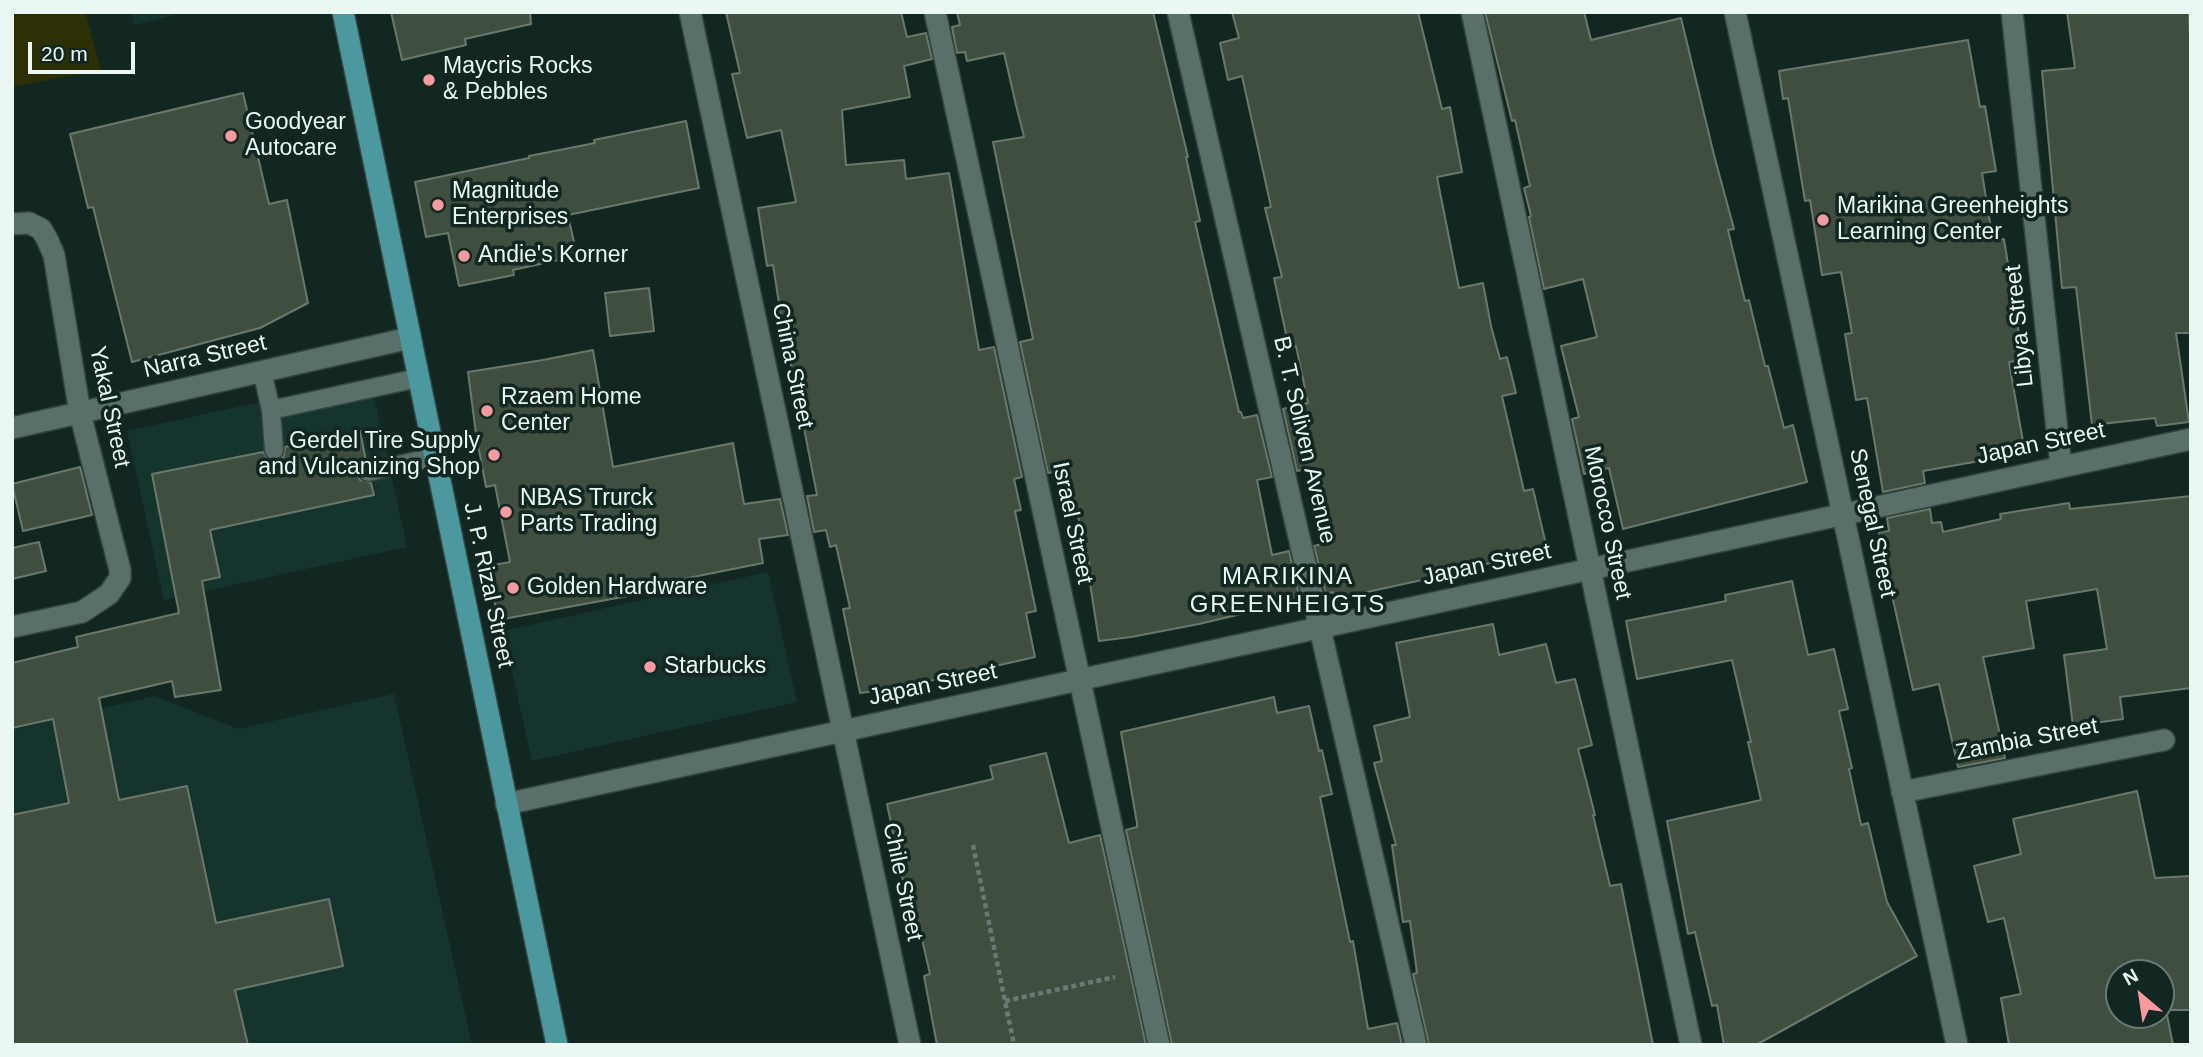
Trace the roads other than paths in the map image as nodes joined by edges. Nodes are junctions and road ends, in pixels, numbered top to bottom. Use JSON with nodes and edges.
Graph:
{"nodes":[{"id":1,"x":343,"y":12,"type":"edge"},
{"id":2,"x":690,"y":12,"type":"edge"},
{"id":3,"x":935,"y":12,"type":"edge"},
{"id":4,"x":1178,"y":12,"type":"edge"},
{"id":5,"x":1472,"y":12,"type":"edge"},
{"id":6,"x":1735,"y":12,"type":"edge"},
{"id":7,"x":2012,"y":12,"type":"edge"},
{"id":8,"x":12,"y":224,"type":"edge"},
{"id":9,"x":410,"y":338,"type":"junction"},
{"id":10,"x":262,"y":371,"type":"junction"},
{"id":11,"x":418,"y":378,"type":"junction"},
{"id":12,"x":271,"y":410,"type":"junction"},
{"id":13,"x":80,"y":413,"type":"junction"},
{"id":14,"x":12,"y":428,"type":"edge"},
{"id":15,"x":2191,"y":439,"type":"edge"},
{"id":16,"x":274,"y":450,"type":"dead end"},
{"id":17,"x":434,"y":457,"type":"junction"},
{"id":18,"x":2061,"y":467,"type":"junction"},
{"id":19,"x":368,"y":472,"type":"dead end"},
{"id":20,"x":1844,"y":514,"type":"junction"},
{"id":21,"x":1590,"y":569,"type":"junction"},
{"id":22,"x":12,"y":627,"type":"edge"},
{"id":23,"x":1321,"y":628,"type":"junction"},
{"id":24,"x":1080,"y":680,"type":"junction"},
{"id":25,"x":843,"y":731,"type":"junction"},
{"id":26,"x":2164,"y":740,"type":"dead end"},
{"id":27,"x":1902,"y":792,"type":"junction"},
{"id":28,"x":506,"y":804,"type":"junction"},
{"id":29,"x":557,"y":1045,"type":"edge"},
{"id":30,"x":910,"y":1045,"type":"edge"},
{"id":31,"x":1159,"y":1045,"type":"edge"},
{"id":32,"x":1416,"y":1045,"type":"edge"},
{"id":33,"x":1691,"y":1045,"type":"edge"},
{"id":34,"x":1957,"y":1045,"type":"edge"}],
"edges":[{"from":1,"to":9,"type":"main road","name":"J. P. Rizal Street"},
{"from":2,"to":25,"type":"street","name":"China Street"},
{"from":3,"to":24,"type":"street","name":"Israel Street"},
{"from":4,"to":23,"type":"street","name":"B. T. Soliven Avenue"},
{"from":5,"to":21,"type":"street","name":"Morocco Street"},
{"from":6,"to":20,"type":"street","name":"Senegal Street"},
{"from":7,"to":18,"type":"street","name":"Libya Street"},
{"from":8,"to":13,"type":"street","name":"Yakal Street"},
{"from":9,"to":10,"type":"street","name":"Narra Street"},
{"from":9,"to":11,"type":"main road","name":"J. P. Rizal Street"},
{"from":10,"to":12,"type":"lane"},
{"from":10,"to":13,"type":"street","name":"Narra Street"},
{"from":11,"to":12,"type":"lane"},
{"from":11,"to":17,"type":"main road","name":"J. P. Rizal Street"},
{"from":12,"to":16,"type":"lane"},
{"from":13,"to":14,"type":"street","name":"Narra Street"},
{"from":13,"to":22,"type":"street","name":"Yakal Street"},
{"from":15,"to":18,"type":"street","name":"Japan Street"},
{"from":17,"to":19,"type":"lane"},
{"from":17,"to":28,"type":"main road","name":"J. P. Rizal Street"},
{"from":18,"to":20,"type":"street","name":"Japan Street"},
{"from":20,"to":21,"type":"street","name":"Japan Street"},
{"from":20,"to":27,"type":"street","name":"Senegal Street"},
{"from":21,"to":23,"type":"street","name":"Japan Street"},
{"from":21,"to":33,"type":"street","name":"Morocco Street"},
{"from":23,"to":24,"type":"street","name":"Japan Street"},
{"from":23,"to":32,"type":"street","name":"B. T. Soliven Avenue"},
{"from":24,"to":25,"type":"street","name":"Japan Street"},
{"from":24,"to":31,"type":"street","name":"Israel Street"},
{"from":25,"to":28,"type":"street","name":"Japan Street"},
{"from":25,"to":30,"type":"street","name":"Chile Street"},
{"from":26,"to":27,"type":"street","name":"Zambia Street"},
{"from":27,"to":34,"type":"street","name":"Senegal Street"},
{"from":28,"to":29,"type":"main road","name":"J. P. Rizal Street"}]}
